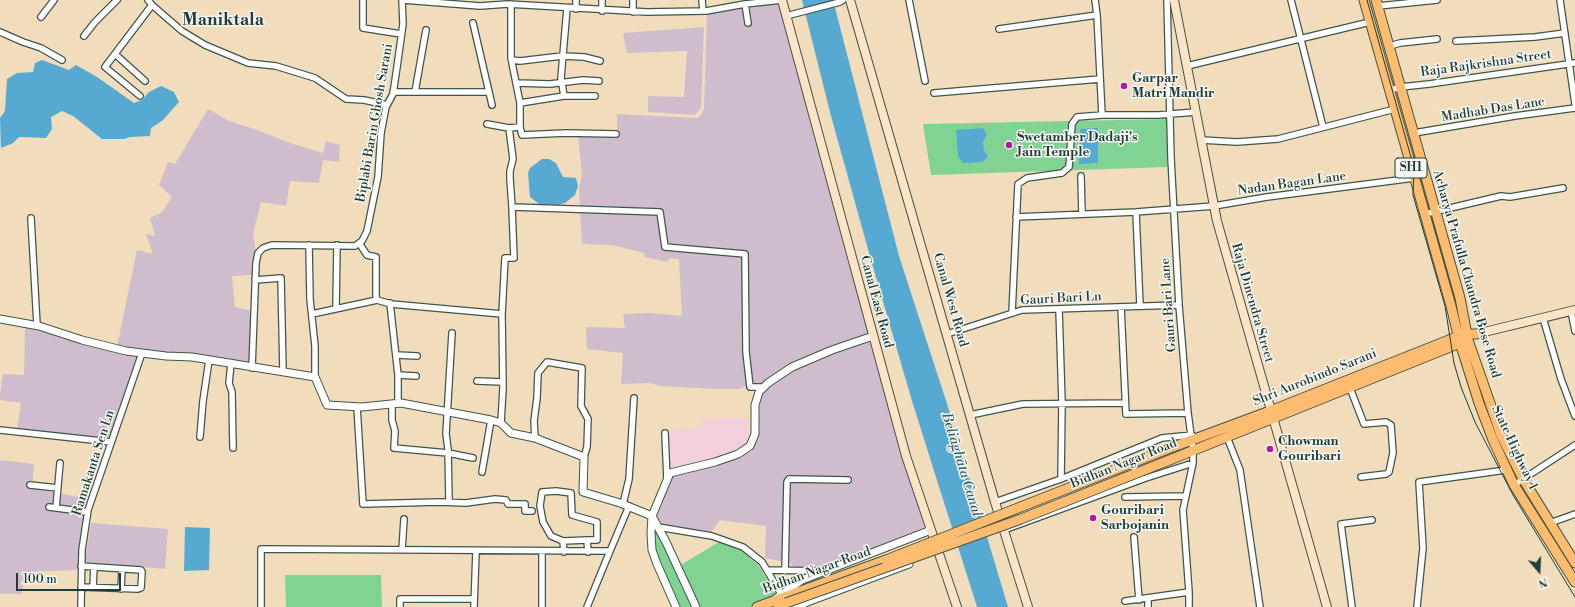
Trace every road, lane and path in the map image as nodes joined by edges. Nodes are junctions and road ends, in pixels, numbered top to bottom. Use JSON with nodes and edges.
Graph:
{"nodes":[{"id":1,"x":54,"y":0,"type":"edge"},
{"id":2,"x":117,"y":0,"type":"edge"},
{"id":3,"x":148,"y":0,"type":"edge"},
{"id":4,"x":363,"y":0,"type":"edge"},
{"id":5,"x":402,"y":0,"type":"edge"},
{"id":6,"x":576,"y":0,"type":"edge"},
{"id":7,"x":602,"y":0,"type":"edge"},
{"id":8,"x":633,"y":0,"type":"edge"},
{"id":9,"x":702,"y":0,"type":"edge"},
{"id":10,"x":782,"y":0,"type":"edge"},
{"id":11,"x":850,"y":0,"type":"edge"},
{"id":12,"x":909,"y":0,"type":"edge"},
{"id":13,"x":1095,"y":0,"type":"edge"},
{"id":14,"x":1168,"y":0,"type":"edge"},
{"id":15,"x":1174,"y":0,"type":"edge"},
{"id":16,"x":1291,"y":0,"type":"edge"},
{"id":17,"x":1364,"y":0,"type":"edge"},
{"id":18,"x":1437,"y":0,"type":"edge"},
{"id":19,"x":1560,"y":0,"type":"edge"},
{"id":20,"x":842,"y":1,"type":"edge"},
{"id":21,"x":509,"y":3,"type":"edge"},
{"id":22,"x":741,"y":3,"type":"edge"},
{"id":23,"x":1377,"y":3,"type":"edge"},
{"id":24,"x":152,"y":5,"type":"junction"},
{"id":25,"x":567,"y":8,"type":"junction"},
{"id":26,"x":576,"y":9,"type":"junction"},
{"id":27,"x":602,"y":10,"type":"junction"},
{"id":28,"x":703,"y":11,"type":"junction"},
{"id":29,"x":633,"y":12,"type":"junction"},
{"id":30,"x":786,"y":16,"type":"junction"},
{"id":31,"x":1097,"y":16,"type":"junction"},
{"id":32,"x":41,"y":17,"type":"dead end"},
{"id":33,"x":1370,"y":22,"type":"junction"},
{"id":34,"x":472,"y":23,"type":"dead end"},
{"id":35,"x":748,"y":23,"type":"dead end"},
{"id":36,"x":999,"y":29,"type":"dead end"},
{"id":37,"x":426,"y":30,"type":"dead end"},
{"id":38,"x":0,"y":32,"type":"edge"},
{"id":39,"x":1565,"y":33,"type":"junction"},
{"id":40,"x":401,"y":34,"type":"junction"},
{"id":41,"x":84,"y":36,"type":"dead end"},
{"id":42,"x":1300,"y":39,"type":"junction"},
{"id":43,"x":1437,"y":39,"type":"dead end"},
{"id":44,"x":1456,"y":41,"type":"dead end"},
{"id":45,"x":1390,"y":46,"type":"junction"},
{"id":46,"x":115,"y":54,"type":"junction"},
{"id":47,"x":562,"y":56,"type":"junction"},
{"id":48,"x":62,"y":60,"type":"dead end"},
{"id":49,"x":512,"y":60,"type":"junction"},
{"id":50,"x":600,"y":61,"type":"dead end"},
{"id":51,"x":1573,"y":63,"type":"edge"},
{"id":52,"x":1187,"y":66,"type":"junction"},
{"id":53,"x":1100,"y":79,"type":"junction"},
{"id":54,"x":145,"y":81,"type":"dead end"},
{"id":55,"x":599,"y":81,"type":"dead end"},
{"id":56,"x":925,"y":81,"type":"dead end"},
{"id":57,"x":563,"y":82,"type":"junction"},
{"id":58,"x":516,"y":83,"type":"junction"},
{"id":59,"x":1401,"y":87,"type":"junction"},
{"id":60,"x":1390,"y":90,"type":"junction"},
{"id":61,"x":393,"y":92,"type":"junction"},
{"id":62,"x":415,"y":92,"type":"junction"},
{"id":63,"x":488,"y":92,"type":"junction"},
{"id":64,"x":934,"y":93,"type":"dead end"},
{"id":65,"x":140,"y":96,"type":"dead end"},
{"id":66,"x":564,"y":96,"type":"junction"},
{"id":67,"x":595,"y":96,"type":"dead end"},
{"id":68,"x":520,"y":103,"type":"junction"},
{"id":69,"x":1575,"y":104,"type":"edge"},
{"id":70,"x":387,"y":105,"type":"junction"},
{"id":71,"x":492,"y":105,"type":"dead end"},
{"id":72,"x":1575,"y":108,"type":"edge"},
{"id":73,"x":1396,"y":109,"type":"junction"},
{"id":74,"x":1196,"y":112,"type":"junction"},
{"id":75,"x":1170,"y":114,"type":"junction"},
{"id":76,"x":1102,"y":115,"type":"junction"},
{"id":77,"x":487,"y":124,"type":"dead end"},
{"id":78,"x":520,"y":127,"type":"junction"},
{"id":79,"x":1323,"y":127,"type":"junction"},
{"id":80,"x":509,"y":128,"type":"junction"},
{"id":81,"x":1414,"y":133,"type":"junction"},
{"id":82,"x":616,"y":134,"type":"dead end"},
{"id":83,"x":1201,"y":140,"type":"junction"},
{"id":84,"x":1081,"y":176,"type":"dead end"},
{"id":85,"x":1414,"y":178,"type":"junction"},
{"id":86,"x":1563,"y":188,"type":"dead end"},
{"id":87,"x":1214,"y":206,"type":"junction"},
{"id":88,"x":512,"y":207,"type":"junction"},
{"id":89,"x":1174,"y":210,"type":"junction"},
{"id":90,"x":1136,"y":212,"type":"junction"},
{"id":91,"x":1436,"y":212,"type":"junction"},
{"id":92,"x":1082,"y":214,"type":"junction"},
{"id":93,"x":1425,"y":214,"type":"junction"},
{"id":94,"x":1016,"y":217,"type":"junction"},
{"id":95,"x":31,"y":218,"type":"dead end"},
{"id":96,"x":359,"y":243,"type":"junction"},
{"id":97,"x":308,"y":244,"type":"junction"},
{"id":98,"x":337,"y":245,"type":"junction"},
{"id":99,"x":255,"y":280,"type":"junction"},
{"id":100,"x":377,"y":300,"type":"junction"},
{"id":101,"x":390,"y":303,"type":"junction"},
{"id":102,"x":1179,"y":305,"type":"junction"},
{"id":103,"x":1140,"y":306,"type":"junction"},
{"id":104,"x":1121,"y":307,"type":"junction"},
{"id":105,"x":336,"y":309,"type":"junction"},
{"id":106,"x":1059,"y":309,"type":"junction"},
{"id":107,"x":1573,"y":311,"type":"edge"},
{"id":108,"x":1012,"y":313,"type":"junction"},
{"id":109,"x":312,"y":314,"type":"junction"},
{"id":110,"x":502,"y":314,"type":"junction"},
{"id":111,"x":1543,"y":318,"type":"junction"},
{"id":112,"x":0,"y":319,"type":"edge"},
{"id":113,"x":37,"y":325,"type":"junction"},
{"id":114,"x":1575,"y":331,"type":"edge"},
{"id":115,"x":452,"y":333,"type":"dead end"},
{"id":116,"x":947,"y":334,"type":"junction"},
{"id":117,"x":1476,"y":334,"type":"joint"},
{"id":118,"x":873,"y":336,"type":"junction"},
{"id":119,"x":1463,"y":338,"type":"junction"},
{"id":120,"x":142,"y":353,"type":"junction"},
{"id":121,"x":396,"y":355,"type":"junction"},
{"id":122,"x":417,"y":356,"type":"dead end"},
{"id":123,"x":208,"y":360,"type":"junction"},
{"id":124,"x":231,"y":364,"type":"junction"},
{"id":125,"x":252,"y":368,"type":"junction"},
{"id":126,"x":283,"y":372,"type":"junction"},
{"id":127,"x":398,"y":375,"type":"junction"},
{"id":128,"x":416,"y":376,"type":"dead end"},
{"id":129,"x":315,"y":377,"type":"junction"},
{"id":130,"x":477,"y":381,"type":"dead end"},
{"id":131,"x":503,"y":382,"type":"junction"},
{"id":132,"x":763,"y":387,"type":"junction"},
{"id":133,"x":1350,"y":388,"type":"junction"},
{"id":134,"x":634,"y":398,"type":"dead end"},
{"id":135,"x":1062,"y":403,"type":"junction"},
{"id":136,"x":1124,"y":403,"type":"junction"},
{"id":137,"x":395,"y":404,"type":"junction"},
{"id":138,"x":357,"y":407,"type":"junction"},
{"id":139,"x":448,"y":412,"type":"junction"},
{"id":140,"x":1188,"y":413,"type":"junction"},
{"id":141,"x":970,"y":415,"type":"junction"},
{"id":142,"x":1271,"y":415,"type":"junction"},
{"id":143,"x":1575,"y":416,"type":"edge"},
{"id":144,"x":491,"y":420,"type":"junction"},
{"id":145,"x":501,"y":423,"type":"junction"},
{"id":146,"x":0,"y":430,"type":"edge"},
{"id":147,"x":665,"y":433,"type":"dead end"},
{"id":148,"x":200,"y":437,"type":"dead end"},
{"id":149,"x":1192,"y":437,"type":"junction"},
{"id":150,"x":1227,"y":437,"type":"junction"},
{"id":151,"x":535,"y":438,"type":"junction"},
{"id":152,"x":111,"y":442,"type":"junction"},
{"id":153,"x":1575,"y":445,"type":"edge"},
{"id":154,"x":233,"y":448,"type":"dead end"},
{"id":155,"x":1165,"y":450,"type":"joint"},
{"id":156,"x":1193,"y":450,"type":"junction"},
{"id":157,"x":448,"y":453,"type":"junction"},
{"id":158,"x":584,"y":456,"type":"junction"},
{"id":159,"x":473,"y":458,"type":"dead end"},
{"id":160,"x":60,"y":463,"type":"dead end"},
{"id":161,"x":1193,"y":463,"type":"junction"},
{"id":162,"x":1506,"y":470,"type":"junction"},
{"id":163,"x":482,"y":472,"type":"dead end"},
{"id":164,"x":1360,"y":477,"type":"dead end"},
{"id":165,"x":1060,"y":479,"type":"junction"},
{"id":166,"x":1523,"y":479,"type":"junction"},
{"id":167,"x":667,"y":480,"type":"junction"},
{"id":168,"x":848,"y":480,"type":"dead end"},
{"id":169,"x":30,"y":485,"type":"dead end"},
{"id":170,"x":1514,"y":485,"type":"junction"},
{"id":171,"x":58,"y":488,"type":"junction"},
{"id":172,"x":1185,"y":496,"type":"junction"},
{"id":173,"x":1125,"y":497,"type":"dead end"},
{"id":174,"x":449,"y":502,"type":"junction"},
{"id":175,"x":995,"y":502,"type":"junction"},
{"id":176,"x":626,"y":505,"type":"junction"},
{"id":177,"x":49,"y":508,"type":"dead end"},
{"id":178,"x":56,"y":508,"type":"junction"},
{"id":179,"x":532,"y":511,"type":"dead end"},
{"id":180,"x":87,"y":512,"type":"junction"},
{"id":181,"x":1575,"y":514,"type":"edge"},
{"id":182,"x":652,"y":516,"type":"junction"},
{"id":183,"x":404,"y":519,"type":"dead end"},
{"id":184,"x":1372,"y":520,"type":"dead end"},
{"id":185,"x":1550,"y":523,"type":"junction"},
{"id":186,"x":658,"y":527,"type":"junction"},
{"id":187,"x":931,"y":530,"type":"junction"},
{"id":188,"x":1004,"y":530,"type":"junction"},
{"id":189,"x":1134,"y":537,"type":"dead end"},
{"id":190,"x":587,"y":540,"type":"junction"},
{"id":191,"x":563,"y":541,"type":"junction"},
{"id":192,"x":402,"y":550,"type":"junction"},
{"id":193,"x":476,"y":551,"type":"junction"},
{"id":194,"x":610,"y":551,"type":"junction"},
{"id":195,"x":542,"y":552,"type":"junction"},
{"id":196,"x":564,"y":552,"type":"junction"},
{"id":197,"x":588,"y":552,"type":"junction"},
{"id":198,"x":939,"y":553,"type":"junction"},
{"id":199,"x":1575,"y":564,"type":"edge"},
{"id":200,"x":82,"y":566,"type":"junction"},
{"id":201,"x":94,"y":567,"type":"junction"},
{"id":202,"x":122,"y":569,"type":"junction"},
{"id":203,"x":767,"y":570,"type":"junction"},
{"id":204,"x":785,"y":571,"type":"junction"},
{"id":205,"x":823,"y":572,"type":"junction"},
{"id":206,"x":1575,"y":582,"type":"edge"},
{"id":207,"x":81,"y":587,"type":"junction"},
{"id":208,"x":93,"y":588,"type":"junction"},
{"id":209,"x":122,"y":589,"type":"junction"},
{"id":210,"x":1189,"y":592,"type":"junction"},
{"id":211,"x":444,"y":599,"type":"junction"},
{"id":212,"x":474,"y":599,"type":"junction"},
{"id":213,"x":1148,"y":599,"type":"junction"},
{"id":214,"x":780,"y":600,"type":"edge"},
{"id":215,"x":1139,"y":600,"type":"junction"},
{"id":216,"x":1125,"y":602,"type":"dead end"},
{"id":217,"x":444,"y":606,"type":"dead end"},
{"id":218,"x":81,"y":607,"type":"edge"},
{"id":219,"x":261,"y":607,"type":"edge"},
{"id":220,"x":400,"y":607,"type":"edge"},
{"id":221,"x":474,"y":607,"type":"edge"},
{"id":222,"x":542,"y":607,"type":"edge"},
{"id":223,"x":588,"y":607,"type":"edge"},
{"id":224,"x":676,"y":607,"type":"edge"},
{"id":225,"x":696,"y":607,"type":"edge"},
{"id":226,"x":757,"y":607,"type":"edge"},
{"id":227,"x":796,"y":607,"type":"edge"},
{"id":228,"x":957,"y":607,"type":"edge"},
{"id":229,"x":1028,"y":607,"type":"edge"},
{"id":230,"x":1148,"y":607,"type":"edge"},
{"id":231,"x":1189,"y":607,"type":"edge"},
{"id":232,"x":1260,"y":607,"type":"edge"},
{"id":233,"x":1327,"y":607,"type":"edge"},
{"id":234,"x":1352,"y":607,"type":"edge"},
{"id":235,"x":1417,"y":607,"type":"edge"}],
"edges":[{"from":1,"to":32,"type":"street"},
{"from":2,"to":41,"type":"street"},
{"from":3,"to":24,"type":"street"},
{"from":4,"to":40,"type":"street"},
{"from":5,"to":21,"type":"street","name":"Canal East Road"},
{"from":5,"to":40,"type":"street","name":"Biplabi Barin Ghosh Sarani"},
{"from":6,"to":26,"type":"street"},
{"from":7,"to":27,"type":"street"},
{"from":8,"to":29,"type":"street"},
{"from":9,"to":28,"type":"street"},
{"from":10,"to":22,"type":"street","name":"Canal East Road"},
{"from":10,"to":30,"type":"main road","name":"Canal East Road"},
{"from":11,"to":116,"type":"main road","name":"Canal West Road"},
{"from":12,"to":56,"type":"street"},
{"from":13,"to":31,"type":"street"},
{"from":14,"to":75,"type":"street","name":"Gauri Bari Lane"},
{"from":15,"to":52,"type":"main road","name":"Raja Dinendra Street"},
{"from":16,"to":42,"type":"street"},
{"from":17,"to":33,"type":"main road","name":"Acharya Prafulla Chandra Bose Road","number":"SH1"},
{"from":18,"to":23,"type":"street"},
{"from":19,"to":39,"type":"street"},
{"from":20,"to":30,"type":"street"},
{"from":21,"to":25,"type":"street","name":"Canal East Road"},
{"from":21,"to":49,"type":"street"},
{"from":22,"to":28,"type":"street","name":"Canal East Road"},
{"from":22,"to":35,"type":"street"},
{"from":23,"to":45,"type":"main road","name":"Acharya Prafulla Chandra Bose Road","number":"SH1"},
{"from":24,"to":46,"type":"street"},
{"from":24,"to":70,"type":"street"},
{"from":25,"to":26,"type":"street","name":"Canal East Road"},
{"from":25,"to":47,"type":"street"},
{"from":26,"to":27,"type":"street","name":"Canal East Road"},
{"from":27,"to":29,"type":"street","name":"Canal East Road"},
{"from":28,"to":29,"type":"street","name":"Canal East Road"},
{"from":30,"to":118,"type":"main road","name":"Canal East Road"},
{"from":31,"to":36,"type":"street"},
{"from":31,"to":53,"type":"street"},
{"from":33,"to":42,"type":"street"},
{"from":33,"to":60,"type":"main road","name":"Acharya Prafulla Chandra Bose Road","number":"SH1"},
{"from":34,"to":63,"type":"street"},
{"from":37,"to":62,"type":"street"},
{"from":38,"to":48,"type":"street"},
{"from":39,"to":44,"type":"street"},
{"from":39,"to":51,"type":"street"},
{"from":40,"to":61,"type":"street","name":"Biplabi Barin Ghosh Sarani"},
{"from":42,"to":52,"type":"street"},
{"from":42,"to":79,"type":"street"},
{"from":43,"to":45,"type":"street"},
{"from":45,"to":59,"type":"main road","name":"Acharya Prafulla Chandra Bose Road","number":"SH1"},
{"from":46,"to":54,"type":"street"},
{"from":46,"to":65,"type":"street"},
{"from":47,"to":49,"type":"street"},
{"from":47,"to":50,"type":"street"},
{"from":47,"to":57,"type":"street"},
{"from":49,"to":58,"type":"street"},
{"from":51,"to":59,"type":"street","name":"Raja Rajkrishna Street"},
{"from":51,"to":69,"type":"street"},
{"from":52,"to":74,"type":"main road","name":"Raja Dinendra Street"},
{"from":53,"to":64,"type":"street"},
{"from":53,"to":76,"type":"street"},
{"from":55,"to":57,"type":"street"},
{"from":57,"to":58,"type":"street"},
{"from":57,"to":66,"type":"street"},
{"from":58,"to":68,"type":"street"},
{"from":59,"to":60,"type":"street","name":"Raja Rajkrishna Street"},
{"from":59,"to":81,"type":"main road","name":"Acharya Prafulla Chandra Bose Road","number":"SH1"},
{"from":60,"to":73,"type":"main road","name":"Acharya Prafulla Chandra Bose Road","number":"SH1"},
{"from":61,"to":62,"type":"street"},
{"from":61,"to":70,"type":"street","name":"Biplabi Barin Ghosh Sarani"},
{"from":62,"to":63,"type":"street"},
{"from":63,"to":71,"type":"street"},
{"from":66,"to":67,"type":"street"},
{"from":66,"to":68,"type":"street"},
{"from":68,"to":78,"type":"street"},
{"from":70,"to":96,"type":"street","name":"Biplabi Barin Ghosh Sarani"},
{"from":72,"to":81,"type":"street","name":"Madhab Das Lane"},
{"from":73,"to":79,"type":"street"},
{"from":73,"to":85,"type":"main road","name":"Acharya Prafulla Chandra Bose Road","number":"SH1"},
{"from":74,"to":75,"type":"street"},
{"from":74,"to":83,"type":"main road","name":"Raja Dinendra Street"},
{"from":75,"to":76,"type":"street"},
{"from":75,"to":89,"type":"street","name":"Gauri Bari Lane"},
{"from":76,"to":94,"type":"street"},
{"from":77,"to":80,"type":"street"},
{"from":78,"to":80,"type":"street"},
{"from":78,"to":82,"type":"street"},
{"from":79,"to":83,"type":"street"},
{"from":80,"to":88,"type":"street"},
{"from":81,"to":91,"type":"main road","name":"Acharya Prafulla Chandra Bose Road","number":"SH1"},
{"from":83,"to":87,"type":"main road","name":"Raja Dinendra Street"},
{"from":84,"to":92,"type":"street"},
{"from":85,"to":87,"type":"street","name":"Nadan Bagan Lane"},
{"from":85,"to":93,"type":"main road","name":"Acharya Prafulla Chandra Bose Road","number":"SH1"},
{"from":86,"to":91,"type":"street"},
{"from":87,"to":89,"type":"street","name":"Nadan Bagan Lane"},
{"from":87,"to":142,"type":"main road","name":"Raja Dinendra Street"},
{"from":88,"to":110,"type":"street"},
{"from":88,"to":132,"type":"street"},
{"from":89,"to":90,"type":"street","name":"Nadan Bagan Lane"},
{"from":89,"to":102,"type":"street","name":"Gauri Bari Lane"},
{"from":90,"to":92,"type":"street","name":"Nadan Bagan Lane"},
{"from":90,"to":103,"type":"street"},
{"from":91,"to":93,"type":"street"},
{"from":91,"to":119,"type":"main road","name":"Acharya Prafulla Chandra Bose Road","number":"SH1"},
{"from":92,"to":94,"type":"street","name":"Nadan Bagan Lane"},
{"from":93,"to":119,"type":"main road","name":"Acharya Prafulla Chandra Bose Road","number":"SH1"},
{"from":94,"to":108,"type":"street"},
{"from":95,"to":113,"type":"street"},
{"from":96,"to":98,"type":"street"},
{"from":96,"to":100,"type":"street"},
{"from":97,"to":98,"type":"street"},
{"from":97,"to":99,"type":"street"},
{"from":97,"to":109,"type":"street"},
{"from":98,"to":105,"type":"street"},
{"from":99,"to":125,"type":"street"},
{"from":99,"to":126,"type":"street"},
{"from":100,"to":101,"type":"street"},
{"from":100,"to":105,"type":"street"},
{"from":101,"to":110,"type":"street"},
{"from":101,"to":121,"type":"street"},
{"from":102,"to":103,"type":"street","name":"Gauri Bari Ln"},
{"from":102,"to":140,"type":"street","name":"Gauri Bari Lane"},
{"from":103,"to":104,"type":"street","name":"Gauri Bari Ln"},
{"from":104,"to":106,"type":"street","name":"Gauri Bari Ln"},
{"from":104,"to":136,"type":"street"},
{"from":105,"to":109,"type":"street"},
{"from":106,"to":108,"type":"street","name":"Gauri Bari Ln"},
{"from":106,"to":135,"type":"street"},
{"from":107,"to":111,"type":"main road"},
{"from":107,"to":114,"type":"street"},
{"from":108,"to":116,"type":"street","name":"Gauri Bari Ln"},
{"from":109,"to":129,"type":"street"},
{"from":110,"to":131,"type":"street"},
{"from":111,"to":117,"type":"main road"},
{"from":111,"to":143,"type":"street"},
{"from":112,"to":113,"type":"street"},
{"from":113,"to":120,"type":"street"},
{"from":115,"to":139,"type":"street"},
{"from":116,"to":141,"type":"main road","name":"Canal West Road"},
{"from":117,"to":119,"type":"main road","name":"Shri Aurobindo Sarani"},
{"from":118,"to":132,"type":"street"},
{"from":118,"to":187,"type":"main road","name":"Canal East Road"},
{"from":119,"to":133,"type":"main road","name":"Bidhan Nagar Road"},
{"from":119,"to":142,"type":"main road","name":"Shri Aurobindo Sarani"},
{"from":119,"to":162,"type":"main road","name":"State Highway 1","number":"SH1"},
{"from":119,"to":166,"type":"main road","name":"Acharya Prafulla Chandra Bose Road","number":"SH1"},
{"from":120,"to":123,"type":"street"},
{"from":120,"to":152,"type":"street","name":"Ramakanta Sen Ln"},
{"from":121,"to":122,"type":"street"},
{"from":121,"to":127,"type":"street"},
{"from":123,"to":124,"type":"street"},
{"from":123,"to":148,"type":"street"},
{"from":124,"to":125,"type":"street"},
{"from":124,"to":154,"type":"street"},
{"from":125,"to":126,"type":"street"},
{"from":126,"to":129,"type":"street"},
{"from":127,"to":128,"type":"street"},
{"from":127,"to":137,"type":"street"},
{"from":129,"to":138,"type":"street"},
{"from":130,"to":131,"type":"street"},
{"from":131,"to":145,"type":"street"},
{"from":132,"to":167,"type":"street"},
{"from":133,"to":142,"type":"main road","name":"Bidhan Nagar Road"},
{"from":133,"to":164,"type":"street"},
{"from":134,"to":176,"type":"street"},
{"from":135,"to":136,"type":"street"},
{"from":135,"to":141,"type":"street"},
{"from":135,"to":165,"type":"street"},
{"from":136,"to":140,"type":"street"},
{"from":137,"to":138,"type":"street"},
{"from":137,"to":139,"type":"street"},
{"from":137,"to":157,"type":"street"},
{"from":138,"to":174,"type":"street"},
{"from":139,"to":144,"type":"street"},
{"from":139,"to":157,"type":"street"},
{"from":140,"to":149,"type":"street","name":"Gauri Bari Lane"},
{"from":141,"to":175,"type":"main road","name":"Canal West Road"},
{"from":142,"to":149,"type":"main road","name":"Shri Aurobindo Sarani"},
{"from":142,"to":150,"type":"main road","name":"Bidhan Nagar Road"},
{"from":142,"to":233,"type":"main road","name":"Raja Dinendra Street"},
{"from":144,"to":145,"type":"street"},
{"from":144,"to":163,"type":"street"},
{"from":145,"to":151,"type":"street"},
{"from":146,"to":152,"type":"street"},
{"from":147,"to":167,"type":"street"},
{"from":149,"to":155,"type":"main road","name":"Shri Aurobindo Sarani"},
{"from":149,"to":156,"type":"street","name":"Gauri Bari Lane"},
{"from":149,"to":165,"type":"street"},
{"from":150,"to":156,"type":"main road","name":"Bidhan Nagar Road"},
{"from":150,"to":232,"type":"street"},
{"from":151,"to":158,"type":"street"},
{"from":151,"to":158,"type":"street"},
{"from":152,"to":180,"type":"street","name":"Ramakanta Sen Ln"},
{"from":153,"to":166,"type":"street"},
{"from":155,"to":214,"type":"main road","name":"Bidhan Nagar Road","bridge":true},
{"from":156,"to":161,"type":"street","name":"Gauri Bari Lane"},
{"from":156,"to":214,"type":"main road","name":"Bidhan Nagar Road","bridge":true},
{"from":157,"to":159,"type":"street"},
{"from":157,"to":174,"type":"street"},
{"from":158,"to":176,"type":"street"},
{"from":160,"to":171,"type":"street"},
{"from":161,"to":172,"type":"street","name":"Gauri Bari Lane"},
{"from":161,"to":188,"type":"street"},
{"from":162,"to":170,"type":"main road","name":"State Highway 1","number":"SH1"},
{"from":162,"to":235,"type":"street"},
{"from":165,"to":175,"type":"street"},
{"from":166,"to":170,"type":"street"},
{"from":166,"to":185,"type":"main road","name":"Acharya Prafulla Chandra Bose Road","number":"SH1"},
{"from":167,"to":182,"type":"street"},
{"from":168,"to":204,"type":"street"},
{"from":169,"to":171,"type":"street"},
{"from":170,"to":206,"type":"main road","name":"State Highway 1","number":"SH1"},
{"from":171,"to":178,"type":"street"},
{"from":172,"to":173,"type":"street"},
{"from":172,"to":210,"type":"street","name":"Gauri Bari Lane"},
{"from":174,"to":179,"type":"street"},
{"from":175,"to":188,"type":"main road","name":"Canal West Road"},
{"from":176,"to":182,"type":"street"},
{"from":176,"to":194,"type":"street"},
{"from":177,"to":178,"type":"street"},
{"from":178,"to":180,"type":"street"},
{"from":180,"to":200,"type":"street","name":"Ramakanta Sen Ln"},
{"from":181,"to":185,"type":"street"},
{"from":182,"to":186,"type":"street"},
{"from":182,"to":224,"type":"street"},
{"from":183,"to":192,"type":"street"},
{"from":184,"to":234,"type":"street"},
{"from":185,"to":199,"type":"main road","name":"Acharya Prafulla Chandra Bose Road","number":"SH1"},
{"from":186,"to":203,"type":"street"},
{"from":186,"to":225,"type":"street"},
{"from":187,"to":198,"type":"main road","name":"Canal East Road"},
{"from":187,"to":205,"type":"street"},
{"from":188,"to":229,"type":"main road","name":"Canal West Road"},
{"from":189,"to":215,"type":"street"},
{"from":190,"to":191,"type":"street"},
{"from":190,"to":191,"type":"street"},
{"from":190,"to":197,"type":"street"},
{"from":191,"to":196,"type":"street"},
{"from":192,"to":193,"type":"street"},
{"from":192,"to":219,"type":"street"},
{"from":193,"to":195,"type":"street"},
{"from":193,"to":212,"type":"street"},
{"from":194,"to":197,"type":"street"},
{"from":194,"to":223,"type":"street"},
{"from":195,"to":196,"type":"street"},
{"from":195,"to":222,"type":"street"},
{"from":196,"to":197,"type":"street"},
{"from":198,"to":227,"type":"street"},
{"from":198,"to":228,"type":"main road","name":"Canal East Road"},
{"from":200,"to":201,"type":"street"},
{"from":200,"to":207,"type":"street","name":"Ramakanta Sen Ln"},
{"from":201,"to":202,"type":"street"},
{"from":201,"to":208,"type":"street"},
{"from":202,"to":209,"type":"street"},
{"from":202,"to":209,"type":"street"},
{"from":203,"to":204,"type":"street"},
{"from":203,"to":214,"type":"street"},
{"from":204,"to":205,"type":"street"},
{"from":205,"to":214,"type":"street"},
{"from":207,"to":208,"type":"street"},
{"from":207,"to":218,"type":"street","name":"Ramakanta Sen Ln"},
{"from":208,"to":209,"type":"street"},
{"from":210,"to":213,"type":"street"},
{"from":210,"to":231,"type":"street","name":"Gauri Bari Lane"},
{"from":211,"to":212,"type":"street"},
{"from":211,"to":217,"type":"street"},
{"from":211,"to":220,"type":"street"},
{"from":212,"to":221,"type":"street"},
{"from":213,"to":215,"type":"street"},
{"from":213,"to":230,"type":"street"},
{"from":214,"to":226,"type":"main road","name":"Bidhan Nagar Road"},
{"from":215,"to":216,"type":"street"}]}
